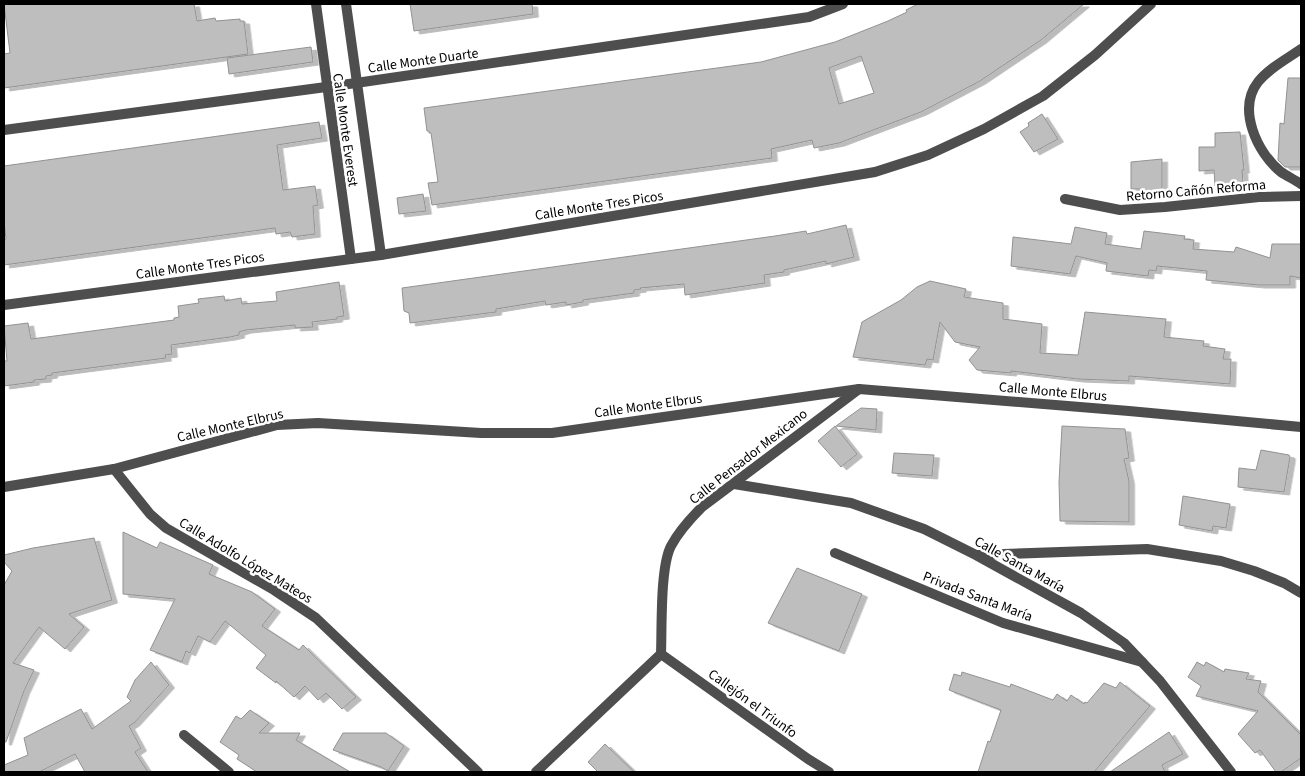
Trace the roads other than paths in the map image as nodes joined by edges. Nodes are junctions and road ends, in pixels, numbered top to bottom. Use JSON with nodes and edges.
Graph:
{"nodes":[{"id":1,"x":316,"y":4,"type":"edge"},
{"id":2,"x":346,"y":4,"type":"edge"},
{"id":3,"x":843,"y":4,"type":"edge"},
{"id":4,"x":1151,"y":4,"type":"edge"},
{"id":5,"x":1301,"y":49,"type":"edge"},
{"id":6,"x":356,"y":84,"type":"junction"},
{"id":7,"x":326,"y":88,"type":"junction"},
{"id":8,"x":4,"y":130,"type":"edge"},
{"id":9,"x":1301,"y":184,"type":"edge"},
{"id":10,"x":1301,"y":196,"type":"edge"},
{"id":11,"x":1065,"y":199,"type":"dead end"},
{"id":12,"x":381,"y":255,"type":"junction"},
{"id":13,"x":351,"y":259,"type":"junction"},
{"id":14,"x":4,"y":306,"type":"edge"},
{"id":15,"x":859,"y":389,"type":"junction"},
{"id":16,"x":1301,"y":427,"type":"edge"},
{"id":17,"x":114,"y":469,"type":"junction"},
{"id":18,"x":734,"y":484,"type":"junction"},
{"id":19,"x":4,"y":487,"type":"edge"},
{"id":20,"x":835,"y":553,"type":"dead end"},
{"id":21,"x":976,"y":555,"type":"junction"},
{"id":22,"x":1301,"y":593,"type":"edge"},
{"id":23,"x":661,"y":654,"type":"junction"},
{"id":24,"x":1142,"y":662,"type":"junction"},
{"id":25,"x":184,"y":735,"type":"dead end"},
{"id":26,"x":229,"y":772,"type":"edge"},
{"id":27,"x":478,"y":772,"type":"edge"},
{"id":28,"x":536,"y":772,"type":"edge"},
{"id":29,"x":829,"y":772,"type":"edge"},
{"id":30,"x":1232,"y":772,"type":"edge"}],
"edges":[{"from":1,"to":7,"type":"street","name":"Calle Monte Everest"},
{"from":2,"to":6,"type":"street","name":"Calle Monte Everest"},
{"from":3,"to":6,"type":"street","name":"Calle Monte Duarte"},
{"from":4,"to":12,"type":"street","name":"Calle Monte Tres Picos"},
{"from":5,"to":9,"type":"street","name":"Retorno Cañón Reforma"},
{"from":6,"to":7,"type":"street","name":"Calle Monte Duarte"},
{"from":6,"to":12,"type":"street","name":"Calle Monte Everest"},
{"from":7,"to":8,"type":"street","name":"Calle Monte Duarte"},
{"from":7,"to":13,"type":"street","name":"Calle Monte Everest"},
{"from":10,"to":11,"type":"street","name":"Retorno Cañón Reforma"},
{"from":12,"to":13,"type":"street","name":"Calle Monte Tres Picos"},
{"from":13,"to":14,"type":"street","name":"Calle Monte Tres Picos"},
{"from":15,"to":16,"type":"street","name":"Calle Monte Elbrus"},
{"from":15,"to":17,"type":"street","name":"Calle Monte Elbrus"},
{"from":15,"to":18,"type":"street","name":"Calle Pensador Mexicano"},
{"from":17,"to":19,"type":"street","name":"Calle Monte Elbrus"},
{"from":17,"to":27,"type":"street","name":"Calle Adolfo López Mateos"},
{"from":18,"to":21,"type":"street","name":"Calle Santa María"},
{"from":18,"to":23,"type":"street","name":"Calle Pensador Mexicano"},
{"from":20,"to":24,"type":"street","name":"Privada Santa María"},
{"from":21,"to":22,"type":"street"},
{"from":21,"to":24,"type":"street","name":"Calle Santa María"},
{"from":23,"to":28,"type":"street"},
{"from":23,"to":29,"type":"street","name":"Callejón el Triunfo"},
{"from":24,"to":30,"type":"street","name":"Calle Santa María"},
{"from":25,"to":26,"type":"street"}]}
